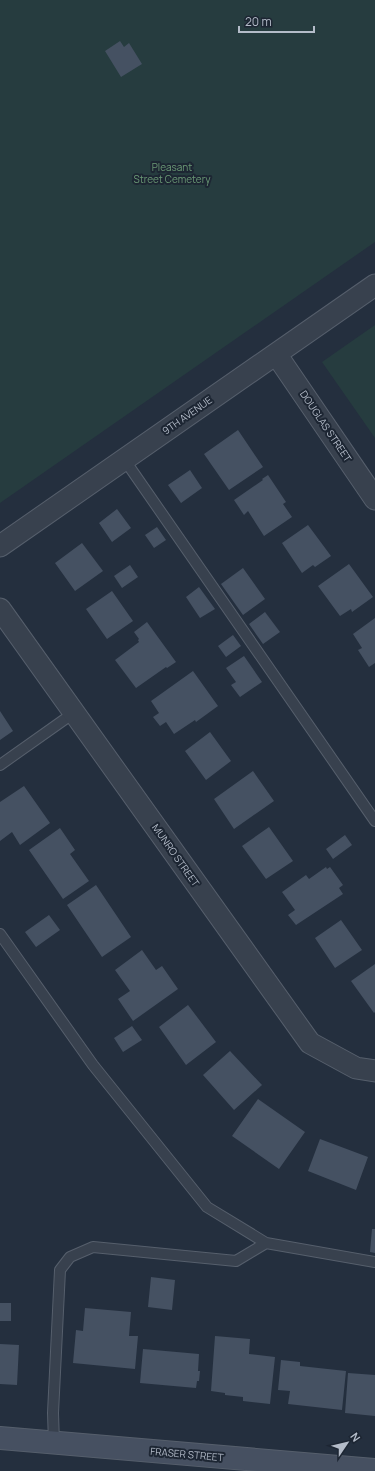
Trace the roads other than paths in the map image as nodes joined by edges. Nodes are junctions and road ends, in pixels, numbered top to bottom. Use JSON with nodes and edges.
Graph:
{"nodes":[{"id":1,"x":375,"y":285,"type":"edge"},
{"id":2,"x":276,"y":354,"type":"junction"},
{"id":3,"x":124,"y":459,"type":"junction"},
{"id":4,"x":375,"y":499,"type":"edge"},
{"id":5,"x":0,"y":546,"type":"edge"},
{"id":6,"x":0,"y":609,"type":"edge"},
{"id":7,"x":75,"y":712,"type":"junction"},
{"id":8,"x":0,"y":765,"type":"edge"},
{"id":9,"x":375,"y":821,"type":"edge"},
{"id":10,"x":0,"y":934,"type":"edge"},
{"id":11,"x":375,"y":1071,"type":"edge"},
{"id":12,"x":266,"y":1243,"type":"junction"},
{"id":13,"x":375,"y":1262,"type":"edge"},
{"id":14,"x":0,"y":1438,"type":"edge"},
{"id":15,"x":54,"y":1443,"type":"junction"},
{"id":16,"x":375,"y":1470,"type":"edge"}],
"edges":[{"from":1,"to":2,"type":"street","name":"9TH AVENUE"},
{"from":2,"to":3,"type":"street","name":"9TH AVENUE"},
{"from":2,"to":4,"type":"street","name":"DOUGLAS STREET"},
{"from":3,"to":5,"type":"street","name":"9TH AVENUE"},
{"from":3,"to":9,"type":"lane"},
{"from":6,"to":7,"type":"street","name":"MUNRO STREET"},
{"from":7,"to":8,"type":"lane"},
{"from":7,"to":11,"type":"street","name":"MUNRO STREET"},
{"from":10,"to":12,"type":"lane"},
{"from":12,"to":13,"type":"lane"},
{"from":12,"to":15,"type":"lane"},
{"from":14,"to":15,"type":"street","name":"FRASER STREET"},
{"from":15,"to":16,"type":"street","name":"FRASER STREET"}]}
